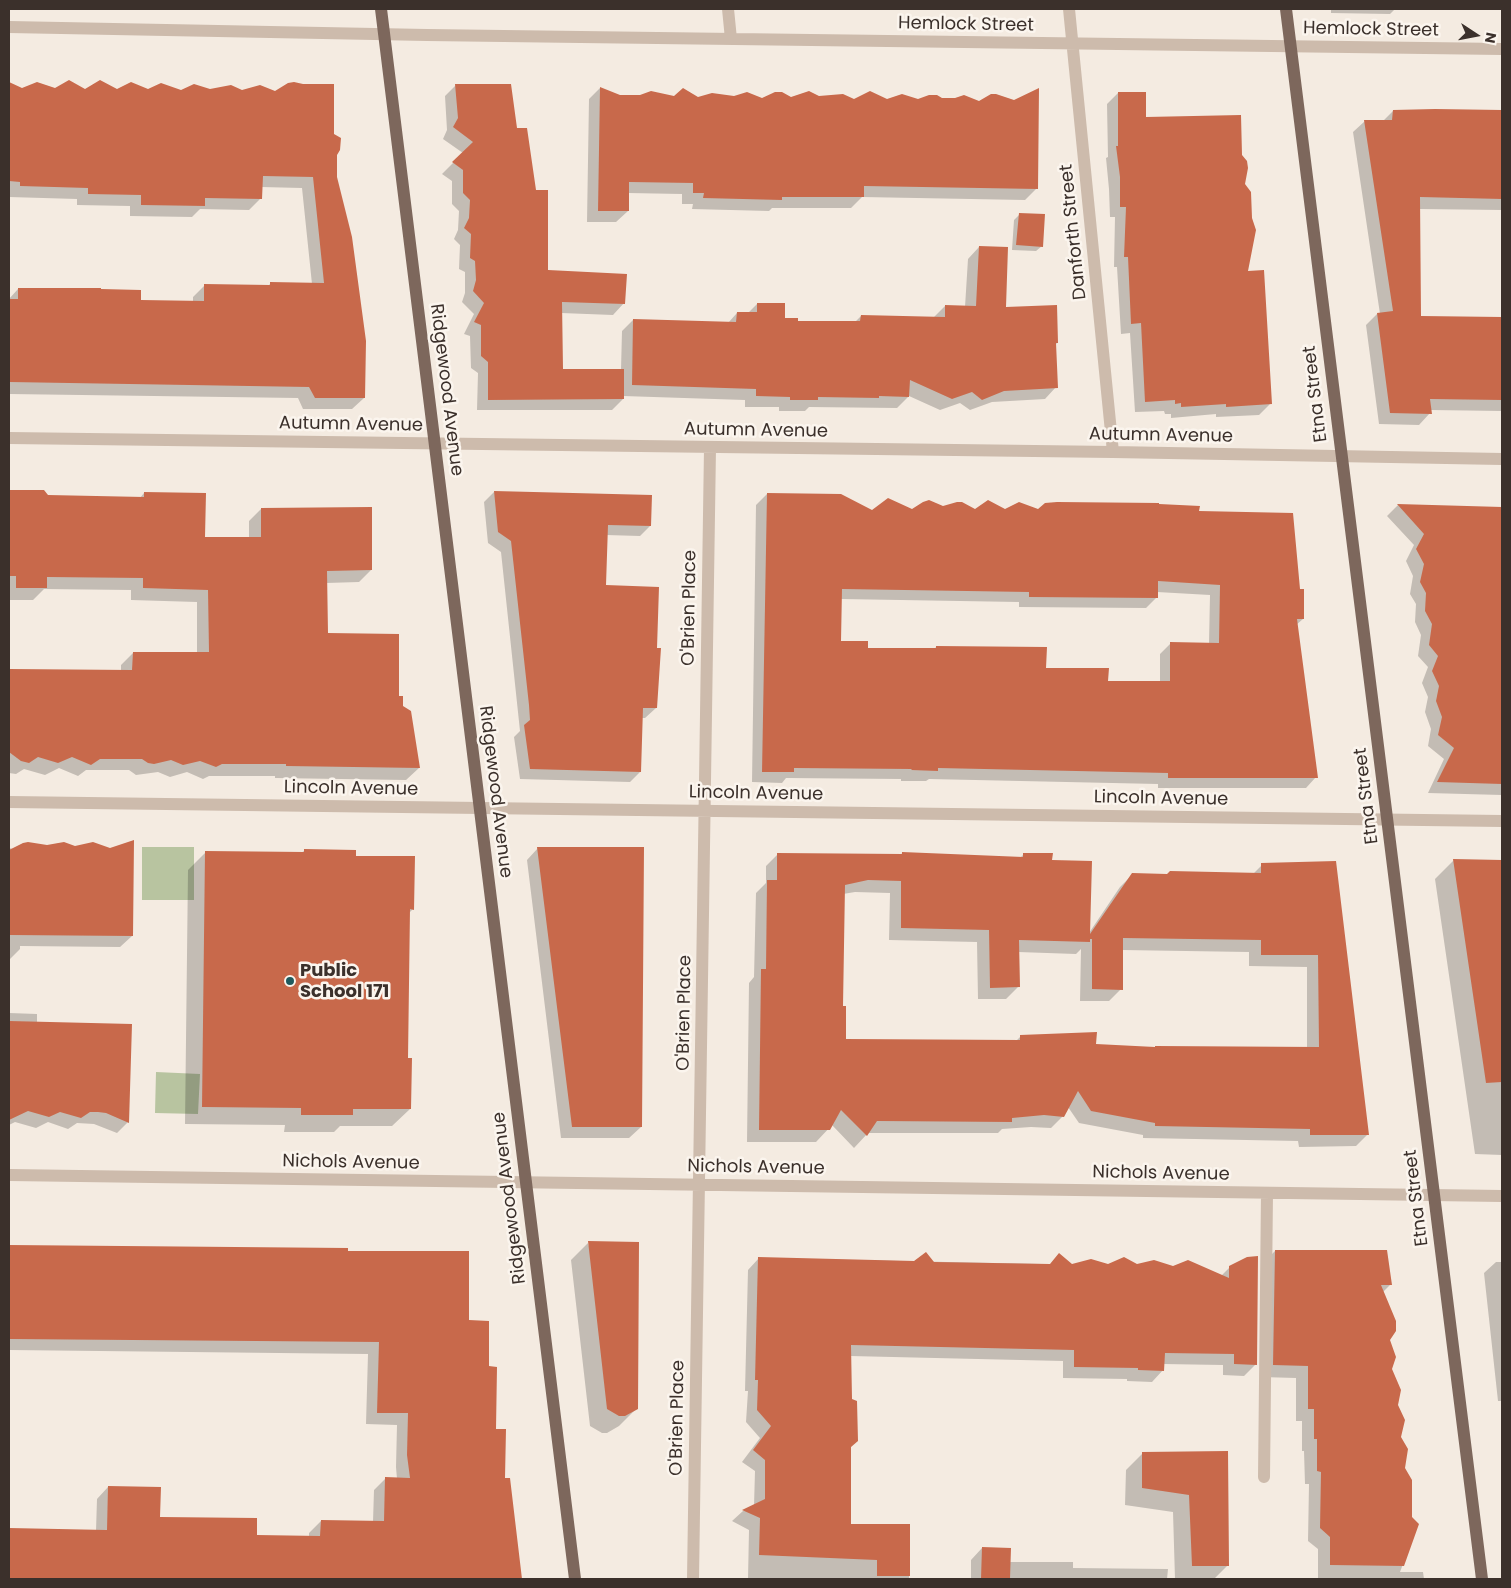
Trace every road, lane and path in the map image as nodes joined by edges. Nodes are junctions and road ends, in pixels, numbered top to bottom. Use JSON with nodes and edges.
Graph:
{"nodes":[{"id":1,"x":381,"y":9,"type":"edge"},
{"id":2,"x":728,"y":9,"type":"edge"},
{"id":3,"x":1070,"y":9,"type":"edge"},
{"id":4,"x":1286,"y":9,"type":"edge"},
{"id":5,"x":9,"y":27,"type":"edge"},
{"id":6,"x":384,"y":34,"type":"junction"},
{"id":7,"x":731,"y":39,"type":"junction"},
{"id":8,"x":1073,"y":44,"type":"junction"},
{"id":9,"x":1291,"y":46,"type":"junction"},
{"id":10,"x":1502,"y":49,"type":"edge"},
{"id":11,"x":9,"y":438,"type":"edge"},
{"id":12,"x":434,"y":443,"type":"junction"},
{"id":13,"x":710,"y":448,"type":"junction"},
{"id":14,"x":1113,"y":452,"type":"junction"},
{"id":15,"x":1341,"y":457,"type":"junction"},
{"id":16,"x":1502,"y":460,"type":"edge"},
{"id":17,"x":9,"y":802,"type":"edge"},
{"id":18,"x":480,"y":808,"type":"junction"},
{"id":19,"x":705,"y":811,"type":"junction"},
{"id":20,"x":1387,"y":820,"type":"junction"},
{"id":21,"x":1502,"y":821,"type":"edge"},
{"id":22,"x":9,"y":1175,"type":"edge"},
{"id":23,"x":527,"y":1183,"type":"junction"},
{"id":24,"x":700,"y":1185,"type":"junction"},
{"id":25,"x":1268,"y":1193,"type":"junction"},
{"id":26,"x":1434,"y":1195,"type":"junction"},
{"id":27,"x":1502,"y":1196,"type":"edge"},
{"id":28,"x":1264,"y":1477,"type":"dead end"},
{"id":29,"x":575,"y":1579,"type":"edge"},
{"id":30,"x":693,"y":1579,"type":"edge"},
{"id":31,"x":1482,"y":1579,"type":"edge"}],
"edges":[{"from":1,"to":6,"type":"main road","name":"Ridgewood Avenue"},
{"from":2,"to":7,"type":"street"},
{"from":3,"to":8,"type":"street","name":"Danforth Street"},
{"from":4,"to":9,"type":"main road","name":"Etna Street"},
{"from":5,"to":6,"type":"street","name":"Hemlock Street"},
{"from":6,"to":7,"type":"street","name":"Hemlock Street"},
{"from":6,"to":12,"type":"main road","name":"Ridgewood Avenue"},
{"from":7,"to":8,"type":"street","name":"Hemlock Street"},
{"from":8,"to":9,"type":"street","name":"Hemlock Street"},
{"from":8,"to":14,"type":"street","name":"Danforth Street"},
{"from":9,"to":10,"type":"street","name":"Hemlock Street"},
{"from":9,"to":15,"type":"main road","name":"Etna Street"},
{"from":11,"to":12,"type":"street","name":"Autumn Avenue"},
{"from":12,"to":13,"type":"street","name":"Autumn Avenue"},
{"from":12,"to":18,"type":"main road","name":"Ridgewood Avenue"},
{"from":13,"to":14,"type":"street","name":"Autumn Avenue"},
{"from":13,"to":19,"type":"street","name":"O'Brien Place"},
{"from":14,"to":15,"type":"street","name":"Autumn Avenue"},
{"from":15,"to":16,"type":"street","name":"Autumn Avenue"},
{"from":15,"to":20,"type":"main road","name":"Etna Street"},
{"from":17,"to":18,"type":"street","name":"Lincoln Avenue"},
{"from":18,"to":19,"type":"street","name":"Lincoln Avenue"},
{"from":18,"to":23,"type":"main road","name":"Ridgewood Avenue"},
{"from":19,"to":20,"type":"street","name":"Lincoln Avenue"},
{"from":19,"to":24,"type":"street","name":"O'Brien Place"},
{"from":20,"to":21,"type":"street","name":"Lincoln Avenue"},
{"from":20,"to":26,"type":"main road","name":"Etna Street"},
{"from":22,"to":23,"type":"street","name":"Nichols Avenue"},
{"from":23,"to":24,"type":"street","name":"Nichols Avenue"},
{"from":23,"to":29,"type":"main road","name":"Ridgewood Avenue"},
{"from":24,"to":25,"type":"street","name":"Nichols Avenue"},
{"from":24,"to":30,"type":"street","name":"O'Brien Place"},
{"from":25,"to":26,"type":"street","name":"Nichols Avenue"},
{"from":25,"to":28,"type":"street"},
{"from":26,"to":27,"type":"street","name":"Nichols Avenue"},
{"from":26,"to":31,"type":"main road","name":"Etna Street"}]}
